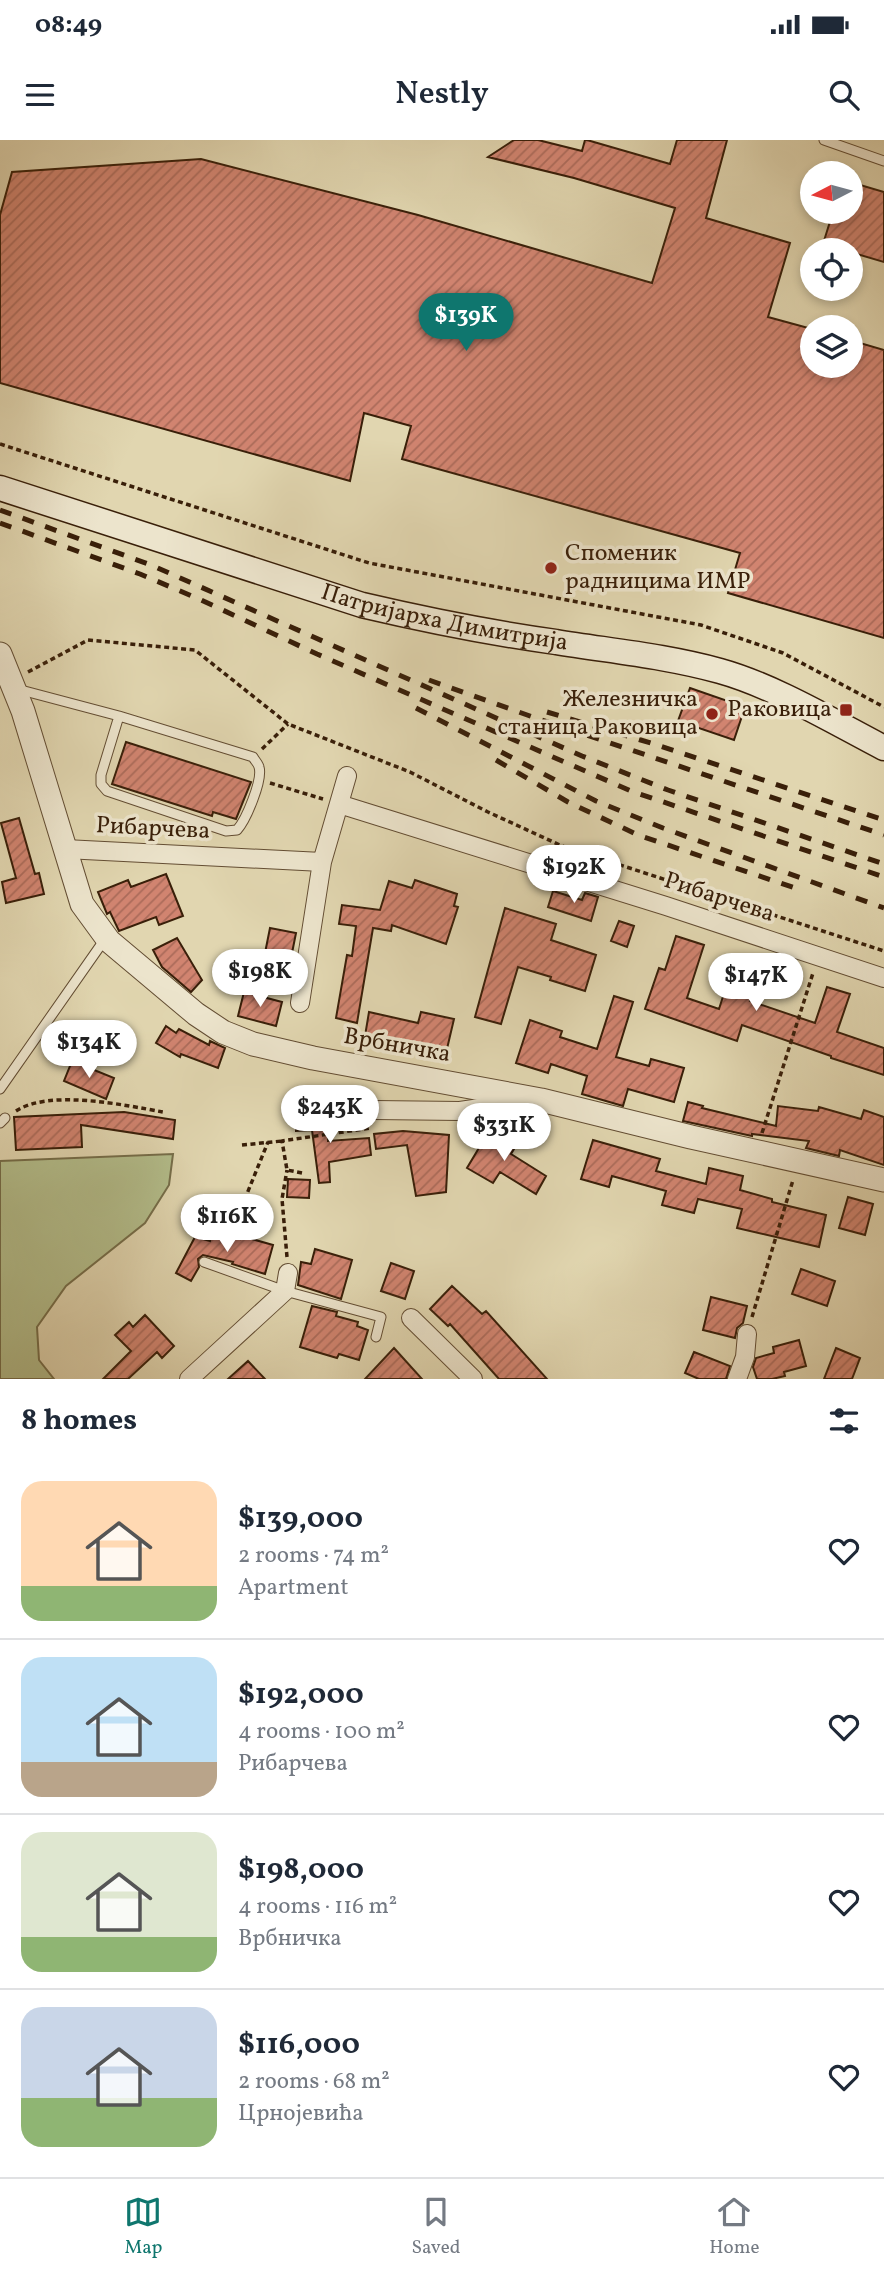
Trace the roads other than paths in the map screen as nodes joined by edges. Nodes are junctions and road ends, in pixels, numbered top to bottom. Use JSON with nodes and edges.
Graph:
{"nodes":[{"id":1,"x":824,"y":140,"type":"edge"},
{"id":2,"x":884,"y":161,"type":"edge"},
{"id":3,"x":0,"y":488,"type":"edge"},
{"id":4,"x":0,"y":654,"type":"edge"},
{"id":5,"x":13,"y":684,"type":"junction"},
{"id":6,"x":119,"y":716,"type":"junction"},
{"id":7,"x":884,"y":748,"type":"edge"},
{"id":8,"x":347,"y":776,"type":"dead end"},
{"id":9,"x":339,"y":804,"type":"junction"},
{"id":10,"x":65,"y":849,"type":"junction"},
{"id":11,"x":322,"y":862,"type":"junction"},
{"id":12,"x":106,"y":938,"type":"junction"},
{"id":13,"x":884,"y":978,"type":"edge"},
{"id":14,"x":300,"y":1003,"type":"dead end"},
{"id":15,"x":0,"y":1088,"type":"edge"},
{"id":16,"x":524,"y":1097,"type":"junction"},
{"id":17,"x":374,"y":1110,"type":"dead end"},
{"id":18,"x":884,"y":1180,"type":"edge"},
{"id":19,"x":204,"y":1262,"type":"dead end"},
{"id":20,"x":286,"y":1282,"type":"junction"},
{"id":21,"x":411,"y":1318,"type":"dead end"},
{"id":22,"x":747,"y":1334,"type":"road end"},
{"id":23,"x":376,"y":1338,"type":"dead end"},
{"id":24,"x":190,"y":1379,"type":"edge"},
{"id":25,"x":473,"y":1379,"type":"edge"},
{"id":26,"x":737,"y":1379,"type":"edge"}],
"edges":[{"from":1,"to":2,"type":"lane"},
{"from":3,"to":7,"type":"main road","name":"Патријарха Димитрија"},
{"from":4,"to":5,"type":"street","name":"Врбничка"},
{"from":5,"to":6,"type":"lane"},
{"from":5,"to":10,"type":"street","name":"Врбничка"},
{"from":6,"to":6,"type":"lane"},
{"from":8,"to":9,"type":"street"},
{"from":9,"to":11,"type":"street"},
{"from":9,"to":13,"type":"street","name":"Рибарчева"},
{"from":10,"to":11,"type":"street","name":"Рибарчева"},
{"from":10,"to":12,"type":"street","name":"Врбничка"},
{"from":11,"to":14,"type":"street"},
{"from":12,"to":15,"type":"lane"},
{"from":12,"to":16,"type":"street","name":"Врбничка"},
{"from":16,"to":17,"type":"street"},
{"from":16,"to":18,"type":"street","name":"Врбничка"},
{"from":19,"to":20,"type":"lane"},
{"from":20,"to":23,"type":"lane"},
{"from":20,"to":24,"type":"street"},
{"from":21,"to":25,"type":"street"},
{"from":22,"to":26,"type":"street"}]}
